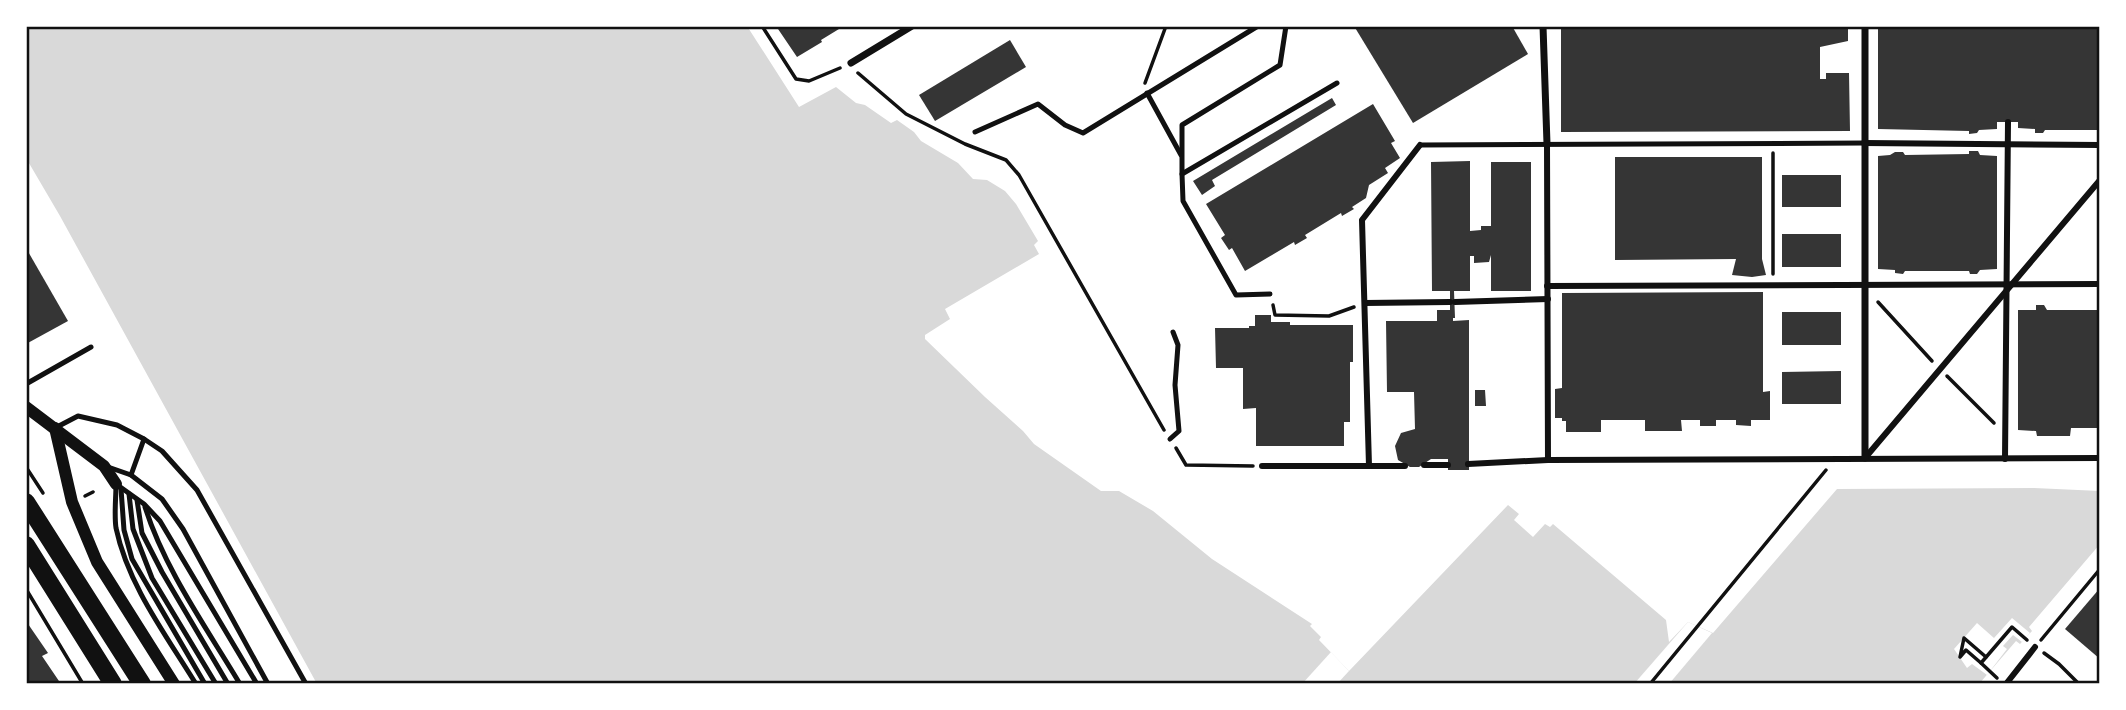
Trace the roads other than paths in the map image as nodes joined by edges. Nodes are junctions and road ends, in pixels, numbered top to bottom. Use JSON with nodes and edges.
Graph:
{"nodes":[{"id":1,"x":912,"y":26,"type":"edge"},
{"id":2,"x":1258,"y":26,"type":"edge"},
{"id":3,"x":1286,"y":26,"type":"edge"},
{"id":4,"x":1543,"y":26,"type":"edge"},
{"id":5,"x":1865,"y":26,"type":"edge"},
{"id":6,"x":851,"y":63,"type":"road end"},
{"id":7,"x":1337,"y":83,"type":"dead end"},
{"id":8,"x":1147,"y":93,"type":"junction"},
{"id":9,"x":2008,"y":122,"type":"dead end"},
{"id":10,"x":975,"y":132,"type":"dead end"},
{"id":11,"x":1864,"y":143,"type":"junction"},
{"id":12,"x":2008,"y":143,"type":"junction"},
{"id":13,"x":1547,"y":144,"type":"junction"},
{"id":14,"x":1420,"y":145,"type":"joint"},
{"id":15,"x":2100,"y":145,"type":"edge"},
{"id":16,"x":1182,"y":158,"type":"junction"},
{"id":17,"x":1182,"y":174,"type":"junction"},
{"id":18,"x":2100,"y":180,"type":"edge"},
{"id":19,"x":2100,"y":284,"type":"edge"},
{"id":20,"x":1864,"y":285,"type":"junction"},
{"id":21,"x":1547,"y":286,"type":"junction"},
{"id":22,"x":2008,"y":286,"type":"junction"},
{"id":23,"x":1270,"y":294,"type":"road end"},
{"id":24,"x":1548,"y":299,"type":"junction"},
{"id":25,"x":1366,"y":303,"type":"junction"},
{"id":26,"x":1173,"y":332,"type":"dead end"},
{"id":27,"x":91,"y":347,"type":"dead end"},
{"id":28,"x":26,"y":384,"type":"edge"},
{"id":29,"x":26,"y":407,"type":"edge"},
{"id":30,"x":55,"y":428,"type":"junction"},
{"id":31,"x":144,"y":439,"type":"junction"},
{"id":32,"x":1170,"y":439,"type":"road end"},
{"id":33,"x":2100,"y":457,"type":"edge"},
{"id":34,"x":1865,"y":458,"type":"junction"},
{"id":35,"x":2005,"y":459,"type":"junction"},
{"id":36,"x":1548,"y":460,"type":"junction"},
{"id":37,"x":1468,"y":464,"type":"dead end"},
{"id":38,"x":1424,"y":465,"type":"dead end"},
{"id":39,"x":1448,"y":465,"type":"dead end"},
{"id":40,"x":104,"y":466,"type":"junction"},
{"id":41,"x":1262,"y":466,"type":"road end"},
{"id":42,"x":1369,"y":466,"type":"junction"},
{"id":43,"x":1405,"y":466,"type":"dead end"},
{"id":44,"x":131,"y":475,"type":"junction"},
{"id":45,"x":119,"y":487,"type":"junction"},
{"id":46,"x":129,"y":494,"type":"junction"},
{"id":47,"x":137,"y":499,"type":"junction"},
{"id":48,"x":26,"y":502,"type":"edge"},
{"id":49,"x":144,"y":504,"type":"junction"},
{"id":50,"x":26,"y":545,"type":"edge"},
{"id":51,"x":2035,"y":647,"type":"road end"},
{"id":52,"x":113,"y":684,"type":"edge"},
{"id":53,"x":142,"y":684,"type":"edge"},
{"id":54,"x":174,"y":684,"type":"edge"},
{"id":55,"x":196,"y":684,"type":"edge"},
{"id":56,"x":205,"y":684,"type":"edge"},
{"id":57,"x":216,"y":684,"type":"edge"},
{"id":58,"x":228,"y":684,"type":"edge"},
{"id":59,"x":240,"y":684,"type":"edge"},
{"id":60,"x":257,"y":684,"type":"edge"},
{"id":61,"x":268,"y":684,"type":"edge"},
{"id":62,"x":306,"y":684,"type":"edge"},
{"id":63,"x":2006,"y":684,"type":"edge"}],
"edges":[{"from":1,"to":6,"type":"street"},
{"from":2,"to":8,"type":"lane"},
{"from":3,"to":16,"type":"lane"},
{"from":4,"to":13,"type":"street"},
{"from":5,"to":11,"type":"street"},
{"from":7,"to":17,"type":"lane"},
{"from":8,"to":10,"type":"lane"},
{"from":8,"to":16,"type":"lane"},
{"from":9,"to":12,"type":"street"},
{"from":11,"to":12,"type":"street"},
{"from":11,"to":13,"type":"lane"},
{"from":11,"to":20,"type":"street"},
{"from":12,"to":15,"type":"street"},
{"from":12,"to":22,"type":"street"},
{"from":13,"to":14,"type":"lane"},
{"from":13,"to":21,"type":"street"},
{"from":14,"to":25,"type":"street"},
{"from":16,"to":17,"type":"lane"},
{"from":17,"to":23,"type":"lane"},
{"from":18,"to":22,"type":"street"},
{"from":19,"to":22,"type":"street"},
{"from":20,"to":21,"type":"street"},
{"from":20,"to":22,"type":"street"},
{"from":20,"to":34,"type":"street"},
{"from":21,"to":24,"type":"street"},
{"from":22,"to":34,"type":"street"},
{"from":22,"to":35,"type":"street"},
{"from":24,"to":25,"type":"street"},
{"from":24,"to":36,"type":"street"},
{"from":25,"to":42,"type":"street"},
{"from":26,"to":32,"type":"lane"},
{"from":27,"to":28,"type":"lane"},
{"from":29,"to":30,"type":"street"},
{"from":30,"to":31,"type":"lane"},
{"from":30,"to":40,"type":"street"},
{"from":30,"to":54,"type":"street"},
{"from":31,"to":44,"type":"lane"},
{"from":31,"to":62,"type":"lane"},
{"from":33,"to":35,"type":"street"},
{"from":34,"to":35,"type":"street"},
{"from":34,"to":36,"type":"street"},
{"from":36,"to":37,"type":"street"},
{"from":38,"to":39,"type":"street"},
{"from":40,"to":44,"type":"lane"},
{"from":40,"to":45,"type":"street"},
{"from":41,"to":42,"type":"street"},
{"from":42,"to":43,"type":"street"},
{"from":44,"to":61,"type":"lane"},
{"from":45,"to":46,"type":"lane"},
{"from":45,"to":55,"type":"lane"},
{"from":45,"to":56,"type":"lane"},
{"from":46,"to":47,"type":"lane"},
{"from":46,"to":57,"type":"lane"},
{"from":47,"to":49,"type":"lane"},
{"from":47,"to":58,"type":"lane"},
{"from":48,"to":53,"type":"highway"},
{"from":49,"to":59,"type":"lane"},
{"from":49,"to":60,"type":"lane"},
{"from":50,"to":52,"type":"highway"},
{"from":51,"to":63,"type":"street"}]}
